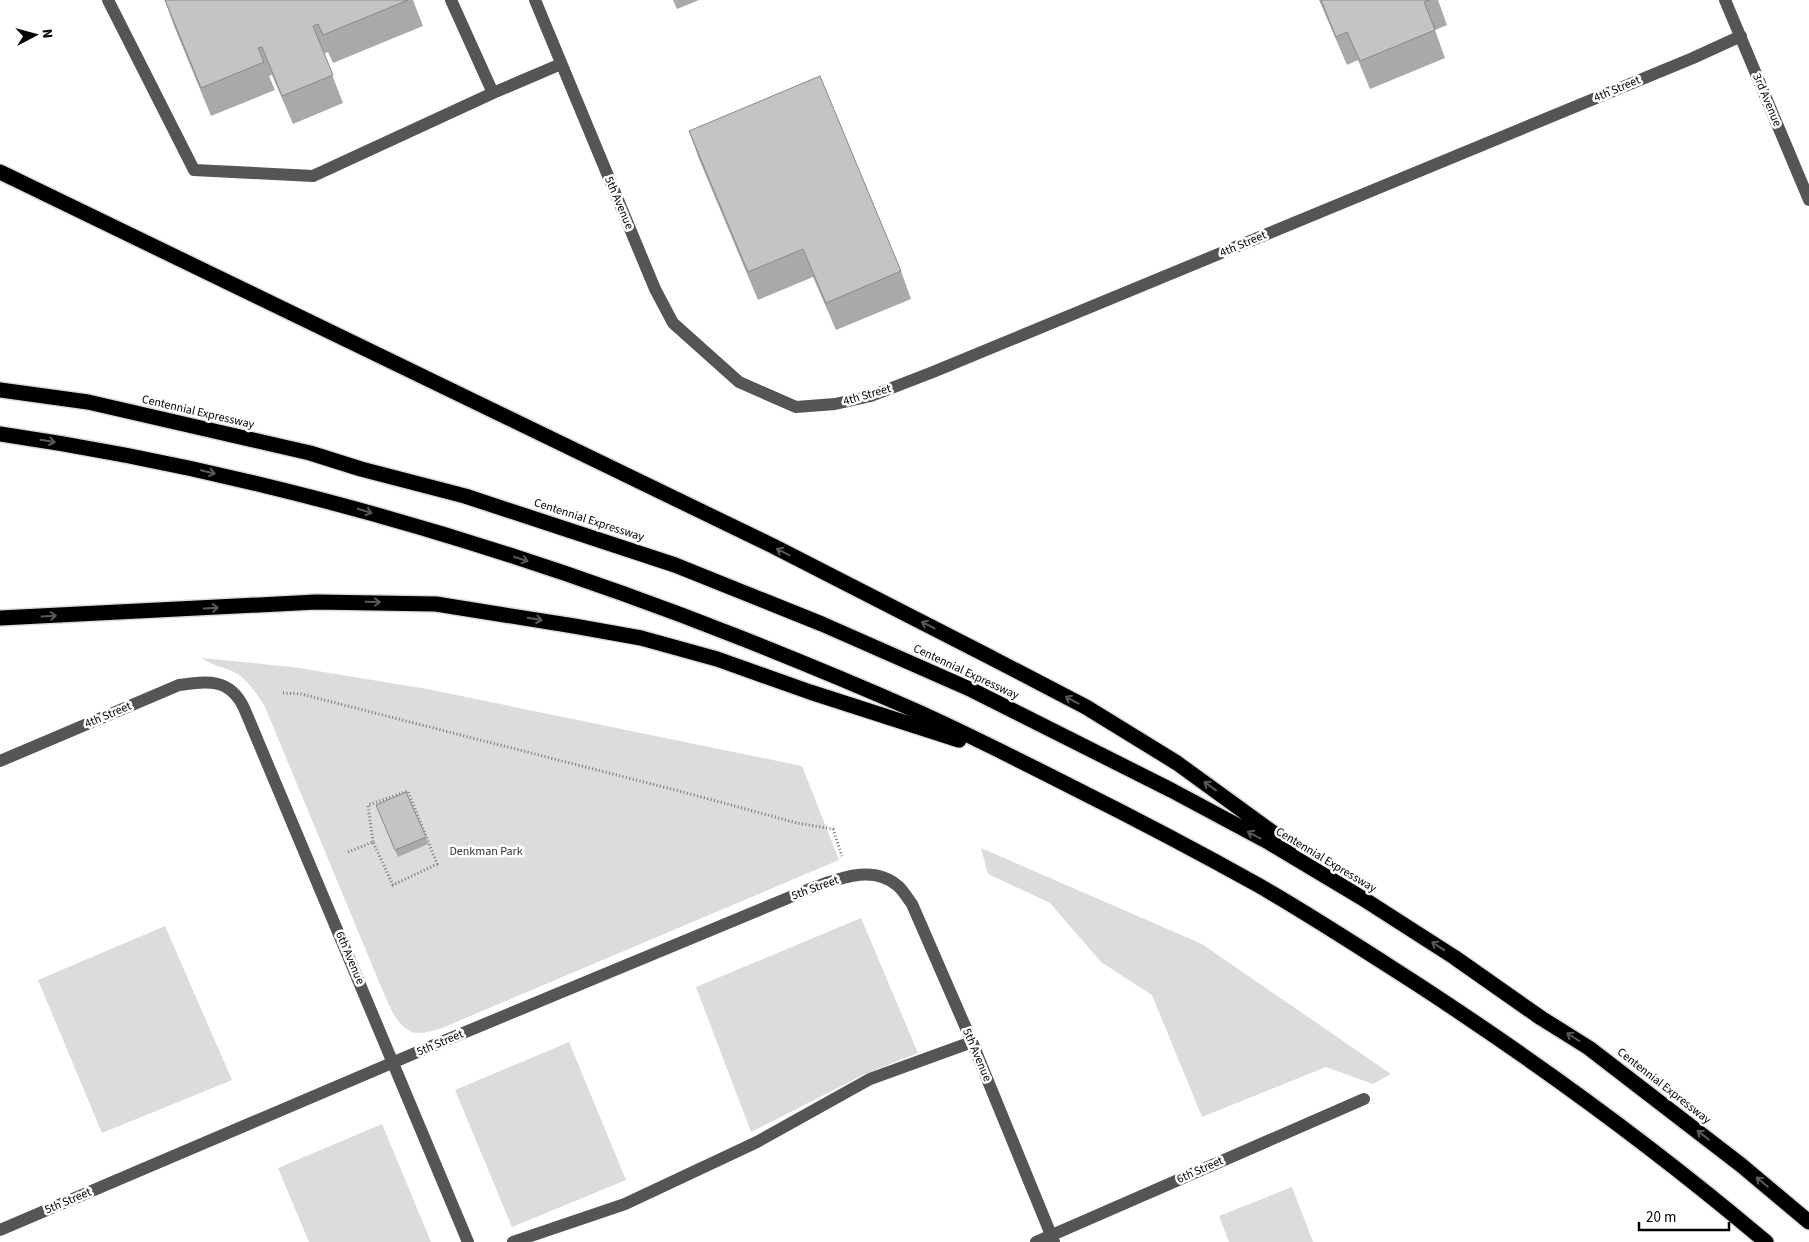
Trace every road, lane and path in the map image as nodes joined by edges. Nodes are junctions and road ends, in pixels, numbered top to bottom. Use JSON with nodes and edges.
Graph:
{"nodes":[{"id":1,"x":108,"y":0,"type":"edge"},
{"id":2,"x":451,"y":0,"type":"edge"},
{"id":3,"x":535,"y":0,"type":"edge"},
{"id":4,"x":1725,"y":0,"type":"edge"},
{"id":5,"x":1741,"y":36,"type":"junction"},
{"id":6,"x":561,"y":64,"type":"junction"},
{"id":7,"x":493,"y":93,"type":"junction"},
{"id":8,"x":0,"y":172,"type":"edge"},
{"id":9,"x":1809,"y":200,"type":"edge"},
{"id":10,"x":739,"y":382,"type":"joint"},
{"id":11,"x":0,"y":390,"type":"edge"},
{"id":12,"x":0,"y":434,"type":"edge"},
{"id":13,"x":0,"y":618,"type":"edge"},
{"id":14,"x":219,"y":684,"type":"joint"},
{"id":15,"x":283,"y":693,"type":"dead end"},
{"id":16,"x":1018,"y":760,"type":"junction"},
{"id":17,"x":0,"y":761,"type":"edge"},
{"id":18,"x":373,"y":842,"type":"junction"},
{"id":19,"x":348,"y":852,"type":"dead end"},
{"id":20,"x":848,"y":876,"type":"junction"},
{"id":21,"x":886,"y":878,"type":"joint"},
{"id":22,"x":1362,"y":898,"type":"junction"},
{"id":23,"x":972,"y":1042,"type":"junction"},
{"id":24,"x":393,"y":1063,"type":"junction"},
{"id":25,"x":1364,"y":1099,"type":"dead end"},
{"id":26,"x":1809,"y":1222,"type":"edge"},
{"id":27,"x":0,"y":1230,"type":"edge"},
{"id":28,"x":1052,"y":1239,"type":"edge"},
{"id":29,"x":468,"y":1242,"type":"edge"},
{"id":30,"x":513,"y":1242,"type":"edge"},
{"id":31,"x":1036,"y":1242,"type":"edge"},
{"id":32,"x":1766,"y":1242,"type":"edge"}],
"edges":[{"from":1,"to":7,"type":"street"},
{"from":2,"to":7,"type":"street"},
{"from":3,"to":6,"type":"street","name":"5th Avenue"},
{"from":4,"to":5,"type":"street","name":"3rd Avenue"},
{"from":5,"to":9,"type":"street","name":"3rd Avenue"},
{"from":5,"to":10,"type":"street","name":"4th Street"},
{"from":6,"to":7,"type":"street"},
{"from":6,"to":10,"type":"street","name":"5th Avenue"},
{"from":22,"to":8,"type":"highway","one_way":true},
{"from":22,"to":11,"type":"highway","name":"Centennial Expressway","one_way":true},
{"from":12,"to":16,"type":"highway","one_way":true},
{"from":13,"to":16,"type":"highway","one_way":true},
{"from":14,"to":17,"type":"street","name":"4th Street"},
{"from":14,"to":24,"type":"street","name":"6th Avenue"},
{"from":15,"to":20,"type":"path"},
{"from":16,"to":32,"type":"highway"},
{"from":18,"to":18,"type":"path"},
{"from":18,"to":19,"type":"path"},
{"from":20,"to":21,"type":"street","name":"5th Street"},
{"from":20,"to":24,"type":"street","name":"5th Street"},
{"from":21,"to":23,"type":"street","name":"5th Avenue"},
{"from":26,"to":22,"type":"highway","name":"Centennial Expressway","one_way":true},
{"from":23,"to":28,"type":"street","name":"5th Avenue"},
{"from":23,"to":30,"type":"street"},
{"from":24,"to":27,"type":"street","name":"5th Street"},
{"from":24,"to":29,"type":"street","name":"6th Avenue"},
{"from":25,"to":28,"type":"street","name":"6th Street"},
{"from":28,"to":31,"type":"street","name":"6th Street"}]}
